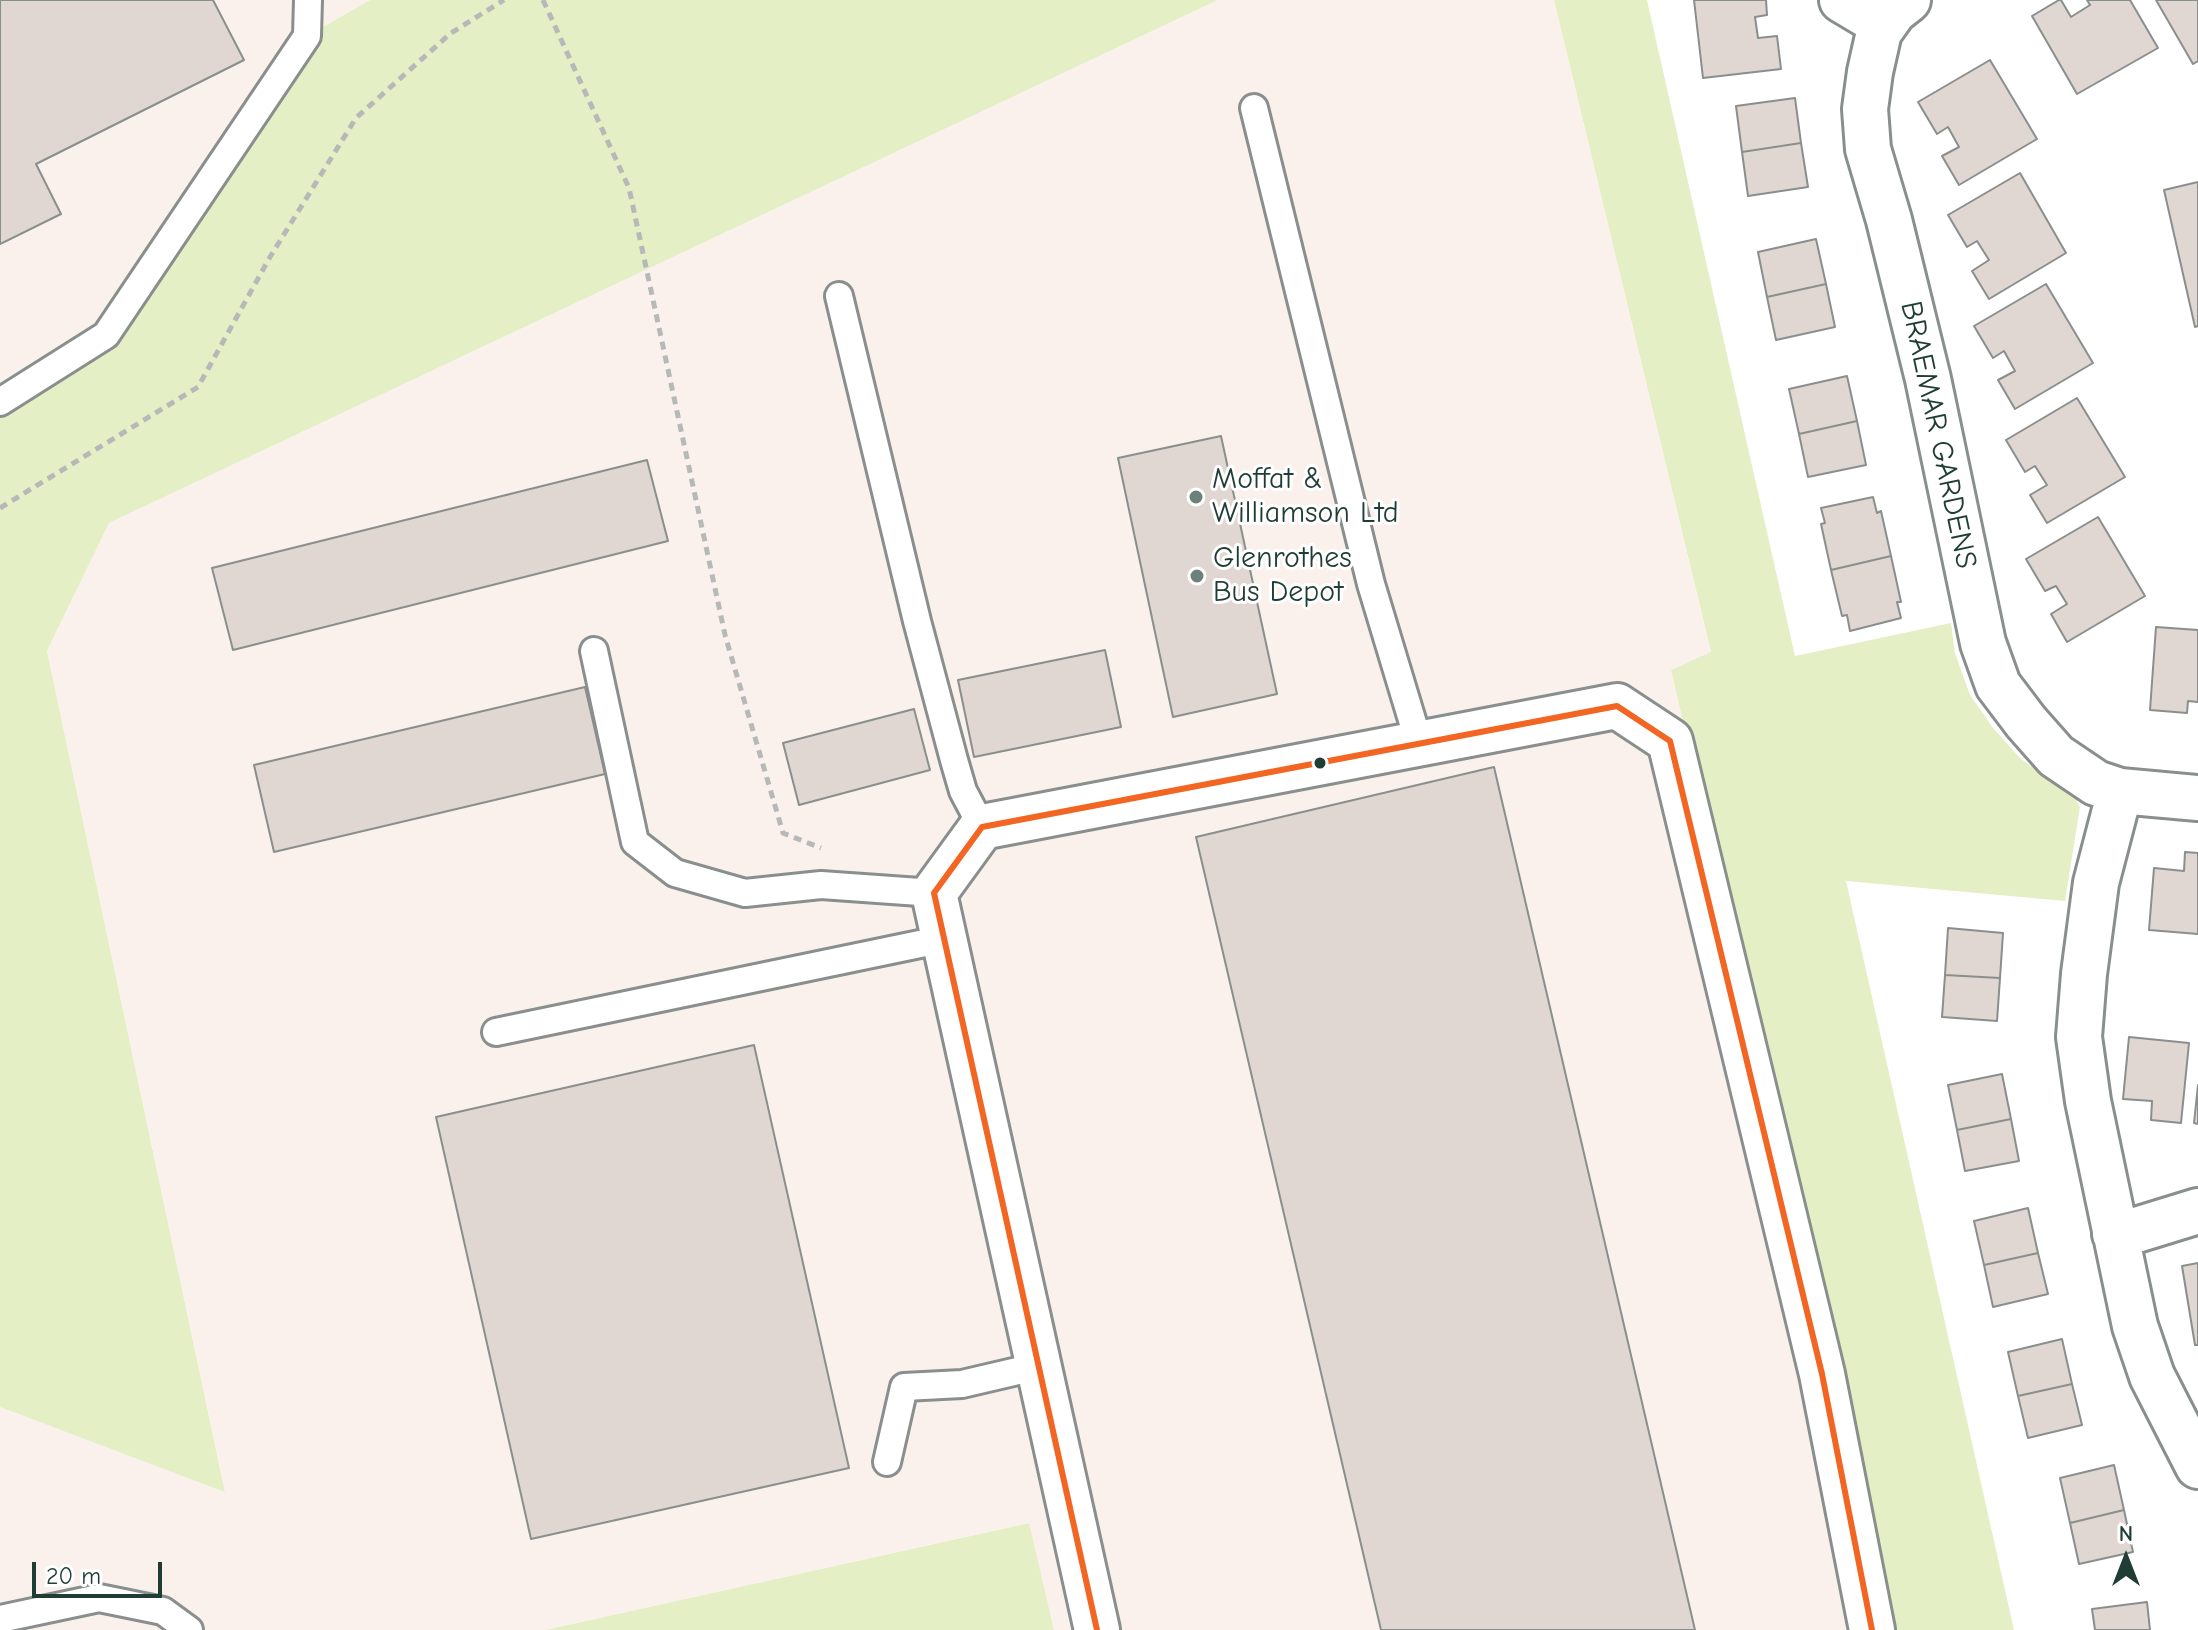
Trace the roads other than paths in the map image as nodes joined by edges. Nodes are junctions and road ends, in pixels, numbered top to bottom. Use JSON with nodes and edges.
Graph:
{"nodes":[{"id":1,"x":308,"y":0,"type":"edge"},
{"id":2,"x":1842,"y":0,"type":"edge"},
{"id":3,"x":1896,"y":12,"type":"edge"},
{"id":4,"x":1254,"y":108,"type":"dead end"},
{"id":5,"x":839,"y":296,"type":"dead end"},
{"id":6,"x":0,"y":402,"type":"edge"},
{"id":7,"x":594,"y":651,"type":"dead end"},
{"id":8,"x":1419,"y":743,"type":"junction"},
{"id":9,"x":2120,"y":791,"type":"junction"},
{"id":10,"x":2198,"y":798,"type":"edge"},
{"id":11,"x":982,"y":827,"type":"junction"},
{"id":12,"x":934,"y":893,"type":"junction"},
{"id":13,"x":944,"y":939,"type":"junction"},
{"id":14,"x":496,"y":1032,"type":"dead end"},
{"id":15,"x":2198,"y":1211,"type":"edge"},
{"id":16,"x":2115,"y":1234,"type":"junction"},
{"id":17,"x":1039,"y":1366,"type":"junction"},
{"id":18,"x":887,"y":1462,"type":"dead end"},
{"id":19,"x":2198,"y":1466,"type":"edge"},
{"id":20,"x":0,"y":1619,"type":"edge"},
{"id":21,"x":189,"y":1630,"type":"edge"},
{"id":22,"x":1097,"y":1630,"type":"edge"},
{"id":23,"x":1872,"y":1630,"type":"edge"}],
"edges":[{"from":1,"to":6,"type":"lane"},
{"from":2,"to":3,"type":"street","name":"BRAEMAR GARDENS"},
{"from":3,"to":9,"type":"street","name":"BRAEMAR GARDENS"},
{"from":4,"to":8,"type":"lane"},
{"from":5,"to":11,"type":"lane"},
{"from":7,"to":12,"type":"lane"},
{"from":8,"to":11,"type":"street"},
{"from":8,"to":23,"type":"street"},
{"from":9,"to":10,"type":"street","name":"BRAEMAR GARDENS"},
{"from":9,"to":16,"type":"street"},
{"from":11,"to":12,"type":"street"},
{"from":12,"to":13,"type":"street"},
{"from":13,"to":14,"type":"lane"},
{"from":13,"to":17,"type":"street"},
{"from":15,"to":16,"type":"street"},
{"from":16,"to":19,"type":"street"},
{"from":17,"to":18,"type":"lane"},
{"from":17,"to":22,"type":"street"},
{"from":20,"to":21,"type":"lane"}]}
